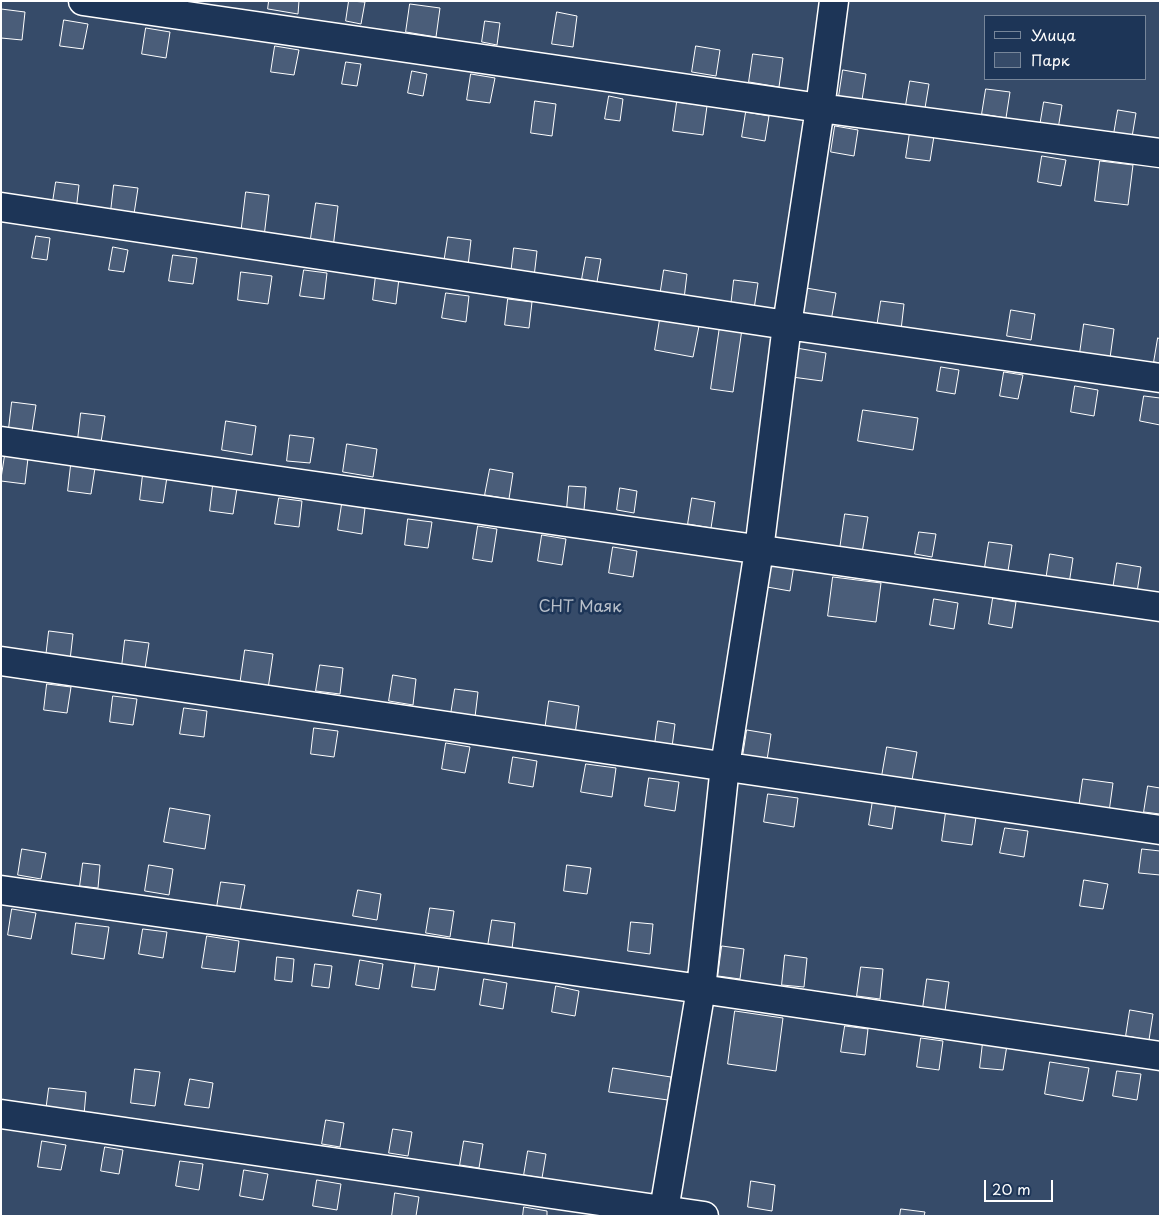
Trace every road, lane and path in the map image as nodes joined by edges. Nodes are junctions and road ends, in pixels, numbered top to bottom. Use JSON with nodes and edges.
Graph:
{"nodes":[{"id":1,"x":83,"y":1,"type":"edge"},
{"id":2,"x":834,"y":1,"type":"edge"},
{"id":3,"x":820,"y":108,"type":"junction"},
{"id":4,"x":1160,"y":153,"type":"edge"},
{"id":5,"x":1,"y":207,"type":"edge"},
{"id":6,"x":787,"y":325,"type":"junction"},
{"id":7,"x":1160,"y":378,"type":"edge"},
{"id":8,"x":1,"y":441,"type":"edge"},
{"id":9,"x":760,"y":550,"type":"junction"},
{"id":10,"x":1160,"y":607,"type":"edge"},
{"id":11,"x":1,"y":661,"type":"edge"},
{"id":12,"x":725,"y":766,"type":"junction"},
{"id":13,"x":1160,"y":830,"type":"edge"},
{"id":14,"x":1,"y":890,"type":"edge"},
{"id":15,"x":702,"y":989,"type":"junction"},
{"id":16,"x":1160,"y":1056,"type":"edge"},
{"id":17,"x":1,"y":1114,"type":"edge"},
{"id":18,"x":663,"y":1213,"type":"edge"},
{"id":19,"x":704,"y":1216,"type":"edge"}],
"edges":[{"from":1,"to":3,"type":"street"},
{"from":2,"to":3,"type":"street"},
{"from":3,"to":4,"type":"street"},
{"from":3,"to":6,"type":"street"},
{"from":5,"to":6,"type":"street"},
{"from":6,"to":7,"type":"street"},
{"from":6,"to":9,"type":"street"},
{"from":8,"to":9,"type":"street"},
{"from":9,"to":10,"type":"street"},
{"from":9,"to":12,"type":"street"},
{"from":11,"to":12,"type":"street"},
{"from":12,"to":13,"type":"street"},
{"from":12,"to":15,"type":"street"},
{"from":14,"to":15,"type":"street"},
{"from":15,"to":16,"type":"street"},
{"from":15,"to":18,"type":"street"},
{"from":17,"to":18,"type":"street"},
{"from":18,"to":19,"type":"street"}]}
